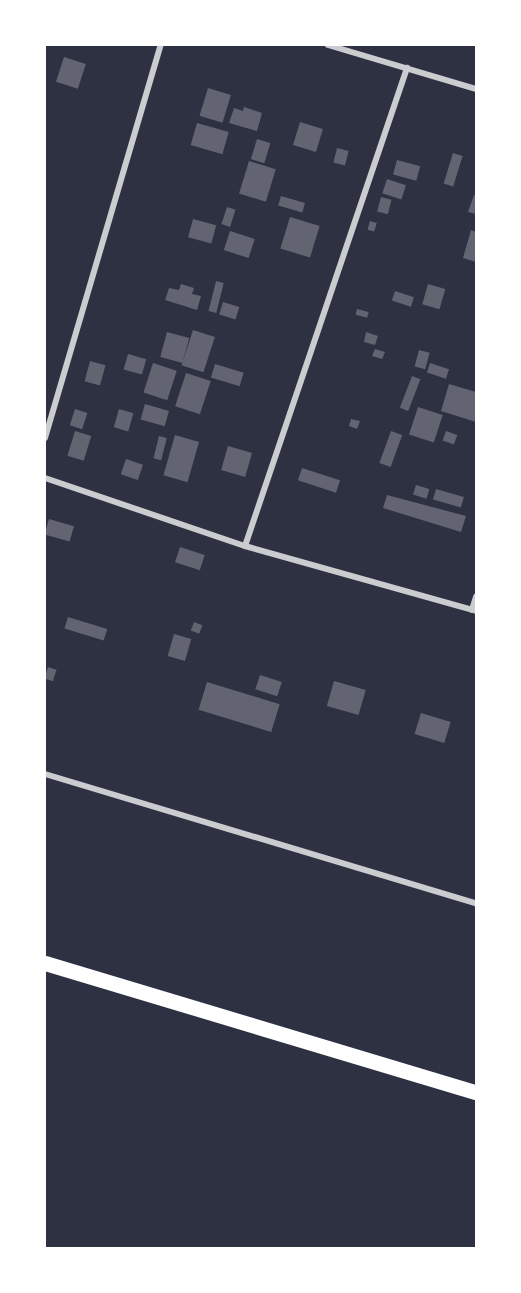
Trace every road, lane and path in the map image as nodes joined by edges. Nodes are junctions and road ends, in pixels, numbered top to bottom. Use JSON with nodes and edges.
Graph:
{"nodes":[{"id":1,"x":160,"y":45,"type":"edge"},
{"id":2,"x":328,"y":45,"type":"edge"},
{"id":3,"x":407,"y":68,"type":"junction"},
{"id":4,"x":476,"y":89,"type":"edge"},
{"id":5,"x":45,"y":438,"type":"edge"},
{"id":6,"x":45,"y":478,"type":"edge"},
{"id":7,"x":245,"y":546,"type":"junction"},
{"id":8,"x":476,"y":597,"type":"edge"},
{"id":9,"x":474,"y":610,"type":"edge"},
{"id":10,"x":45,"y":774,"type":"edge"},
{"id":11,"x":476,"y":903,"type":"edge"},
{"id":12,"x":45,"y":963,"type":"edge"},
{"id":13,"x":476,"y":1092,"type":"edge"}],
"edges":[{"from":1,"to":5,"type":"street"},
{"from":2,"to":3,"type":"street"},
{"from":3,"to":4,"type":"street"},
{"from":3,"to":7,"type":"street"},
{"from":6,"to":7,"type":"street"},
{"from":7,"to":9,"type":"street"},
{"from":8,"to":9,"type":"street"},
{"from":10,"to":11,"type":"street"},
{"from":12,"to":13,"type":"main road"}]}
